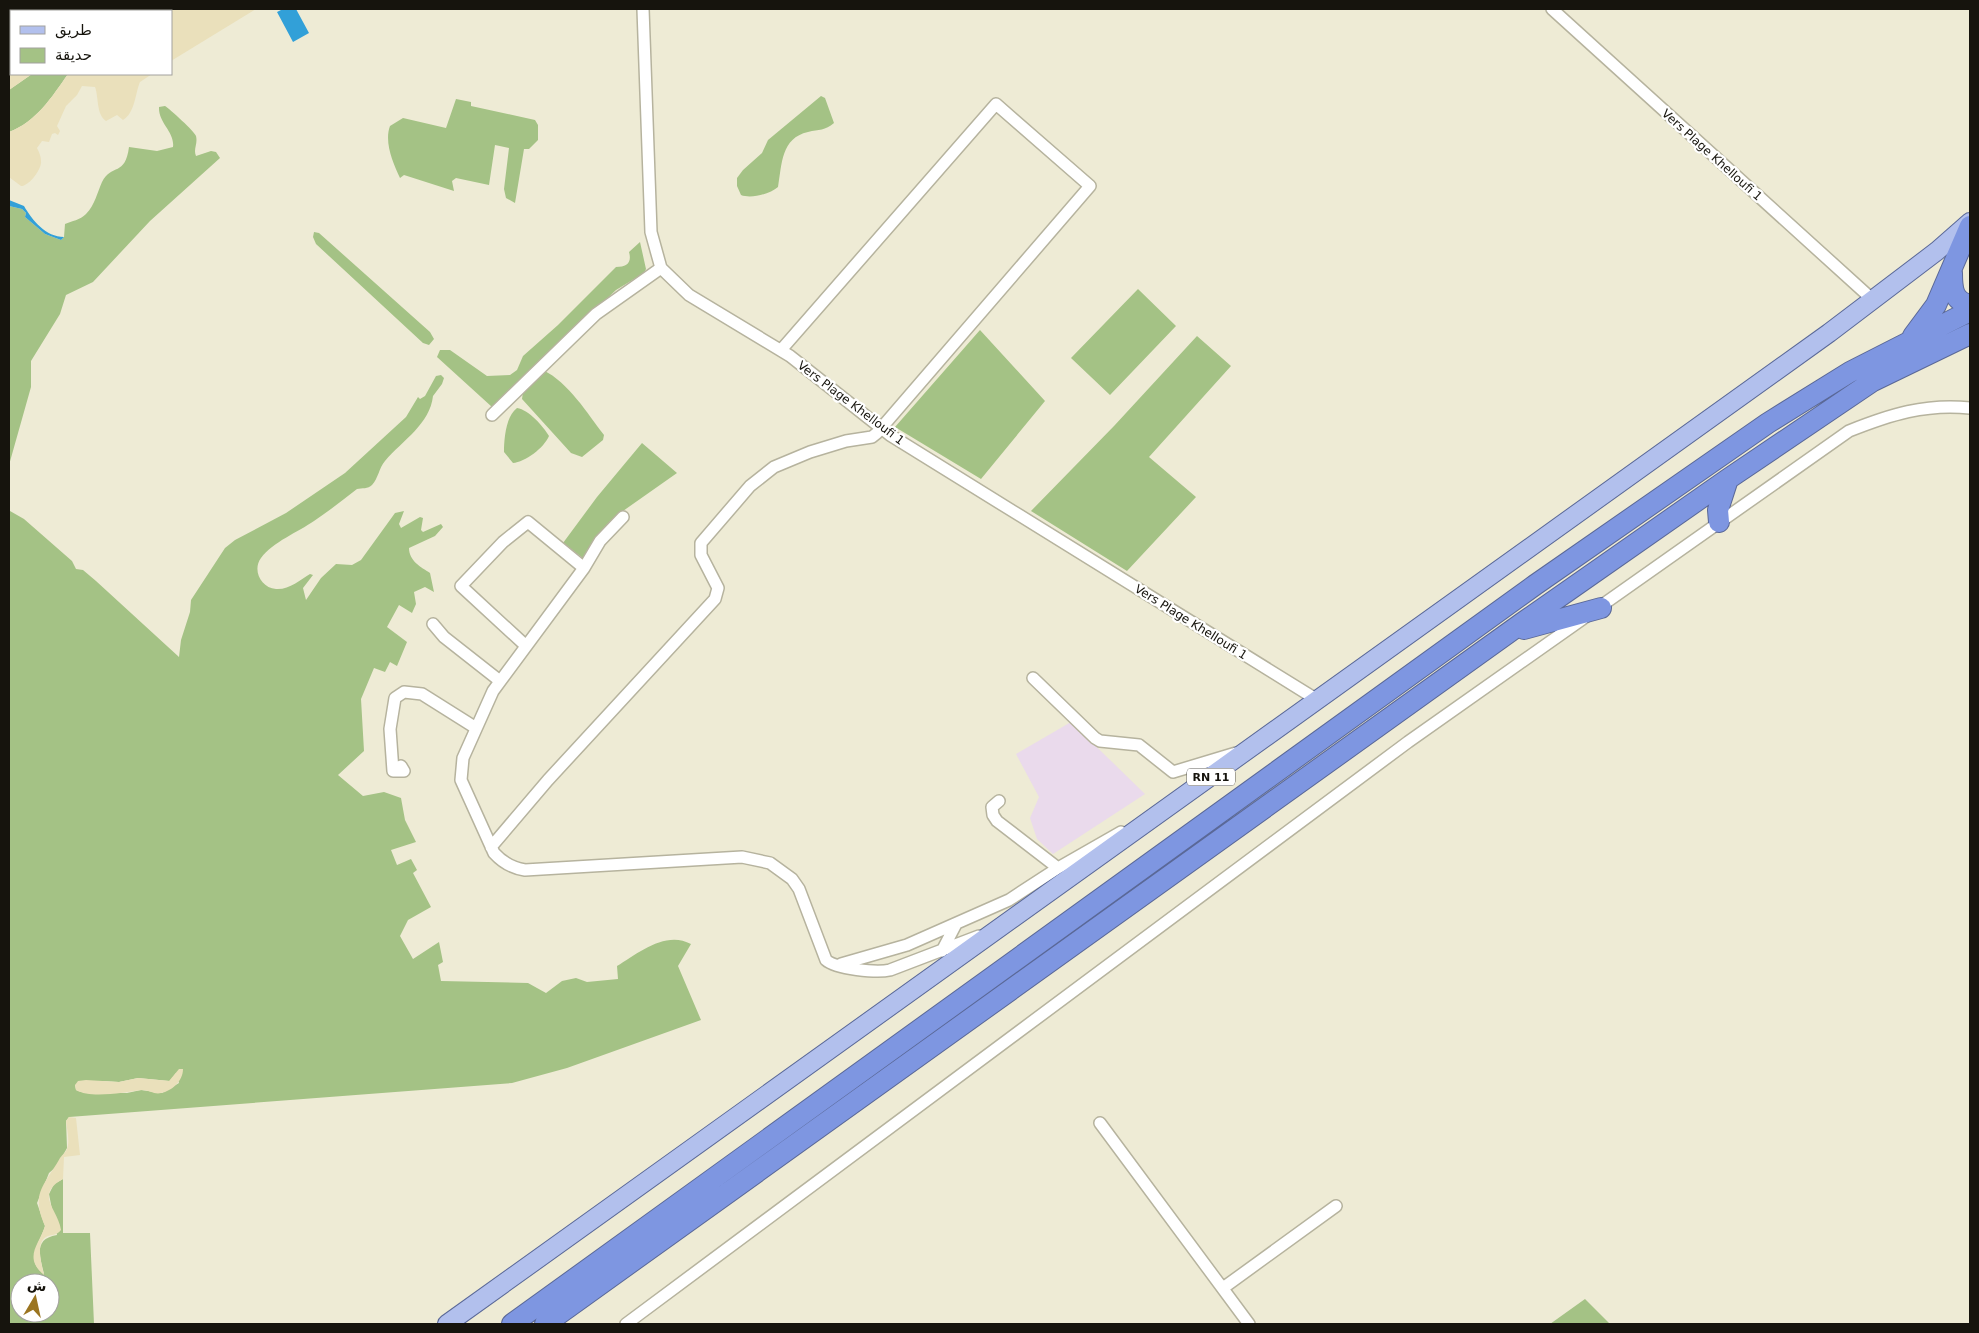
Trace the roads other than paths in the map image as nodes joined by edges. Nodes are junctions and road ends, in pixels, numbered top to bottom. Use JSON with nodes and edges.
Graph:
{"nodes":[{"id":1,"x":643,"y":9,"type":"edge"},
{"id":2,"x":1552,"y":9,"type":"edge"},
{"id":3,"x":1970,"y":222,"type":"edge"},
{"id":4,"x":1970,"y":226,"type":"edge"},
{"id":5,"x":661,"y":268,"type":"junction"},
{"id":6,"x":1952,"y":273,"type":"junction"},
{"id":7,"x":1873,"y":300,"type":"junction"},
{"id":8,"x":1970,"y":305,"type":"edge"},
{"id":9,"x":1970,"y":311,"type":"edge"},
{"id":10,"x":1970,"y":334,"type":"edge"},
{"id":11,"x":1908,"y":342,"type":"junction"},
{"id":12,"x":781,"y":350,"type":"junction"},
{"id":13,"x":1970,"y":408,"type":"edge"},
{"id":14,"x":492,"y":415,"type":"dead end"},
{"id":15,"x":881,"y":429,"type":"junction"},
{"id":16,"x":1728,"y":478,"type":"junction"},
{"id":17,"x":623,"y":517,"type":"dead end"},
{"id":18,"x":1719,"y":522,"type":"junction"},
{"id":19,"x":584,"y":568,"type":"junction"},
{"id":20,"x":1601,"y":608,"type":"junction"},
{"id":21,"x":433,"y":624,"type":"dead end"},
{"id":22,"x":1506,"y":635,"type":"junction"},
{"id":23,"x":526,"y":645,"type":"junction"},
{"id":24,"x":1033,"y":678,"type":"dead end"},
{"id":25,"x":500,"y":681,"type":"junction"},
{"id":26,"x":1319,"y":701,"type":"junction"},
{"id":27,"x":476,"y":728,"type":"junction"},
{"id":28,"x":1250,"y":749,"type":"junction"},
{"id":29,"x":401,"y":766,"type":"dead end"},
{"id":30,"x":1188,"y":793,"type":"junction"},
{"id":31,"x":999,"y":801,"type":"dead end"},
{"id":32,"x":490,"y":847,"type":"junction"},
{"id":33,"x":1058,"y":868,"type":"junction"},
{"id":34,"x":1010,"y":923,"type":"junction"},
{"id":35,"x":956,"y":924,"type":"junction"},
{"id":36,"x":942,"y":951,"type":"junction"},
{"id":37,"x":836,"y":965,"type":"junction"},
{"id":38,"x":1100,"y":1123,"type":"dead end"},
{"id":39,"x":1336,"y":1206,"type":"dead end"},
{"id":40,"x":1223,"y":1288,"type":"junction"},
{"id":41,"x":447,"y":1324,"type":"edge"},
{"id":42,"x":512,"y":1324,"type":"edge"},
{"id":43,"x":545,"y":1324,"type":"edge"},
{"id":44,"x":626,"y":1324,"type":"edge"},
{"id":45,"x":1249,"y":1324,"type":"edge"}],
"edges":[{"from":1,"to":5,"type":"street","name":"Vers Plage Khelloufi 1"},
{"from":2,"to":7,"type":"street","name":"Vers Plage Khelloufi 1"},
{"from":3,"to":7,"type":"main road","number":"RN 11"},
{"from":4,"to":6,"type":"highway"},
{"from":5,"to":12,"type":"street","name":"Vers Plage Khelloufi 1"},
{"from":5,"to":14,"type":"street"},
{"from":6,"to":8,"type":"highway"},
{"from":6,"to":11,"type":"highway"},
{"from":7,"to":26,"type":"main road","number":"RN 11"},
{"from":9,"to":11,"type":"highway"},
{"from":10,"to":16,"type":"highway"},
{"from":11,"to":42,"type":"highway"},
{"from":12,"to":15,"type":"street","name":"Vers Plage Khelloufi 1"},
{"from":12,"to":15,"type":"street"},
{"from":13,"to":18,"type":"street"},
{"from":15,"to":26,"type":"street","name":"Vers Plage Khelloufi 1"},
{"from":15,"to":32,"type":"street"},
{"from":16,"to":18,"type":"highway"},
{"from":16,"to":22,"type":"highway"},
{"from":17,"to":19,"type":"street"},
{"from":18,"to":20,"type":"street"},
{"from":19,"to":23,"type":"street"},
{"from":19,"to":23,"type":"street"},
{"from":20,"to":22,"type":"highway"},
{"from":20,"to":44,"type":"street"},
{"from":21,"to":25,"type":"street"},
{"from":22,"to":43,"type":"highway"},
{"from":23,"to":25,"type":"street"},
{"from":24,"to":28,"type":"street"},
{"from":25,"to":27,"type":"street"},
{"from":26,"to":28,"type":"main road","number":"RN 11"},
{"from":27,"to":29,"type":"street"},
{"from":27,"to":32,"type":"street"},
{"from":28,"to":30,"type":"main road","number":"RN 11"},
{"from":30,"to":33,"type":"street"},
{"from":30,"to":34,"type":"main road","number":"RN 11"},
{"from":31,"to":33,"type":"street"},
{"from":32,"to":37,"type":"street"},
{"from":33,"to":35,"type":"street"},
{"from":34,"to":36,"type":"street"},
{"from":34,"to":41,"type":"main road","number":"RN 11"},
{"from":35,"to":36,"type":"street"},
{"from":35,"to":37,"type":"street"},
{"from":36,"to":37,"type":"street"},
{"from":38,"to":40,"type":"street"},
{"from":39,"to":40,"type":"street"},
{"from":40,"to":45,"type":"street"}]}
